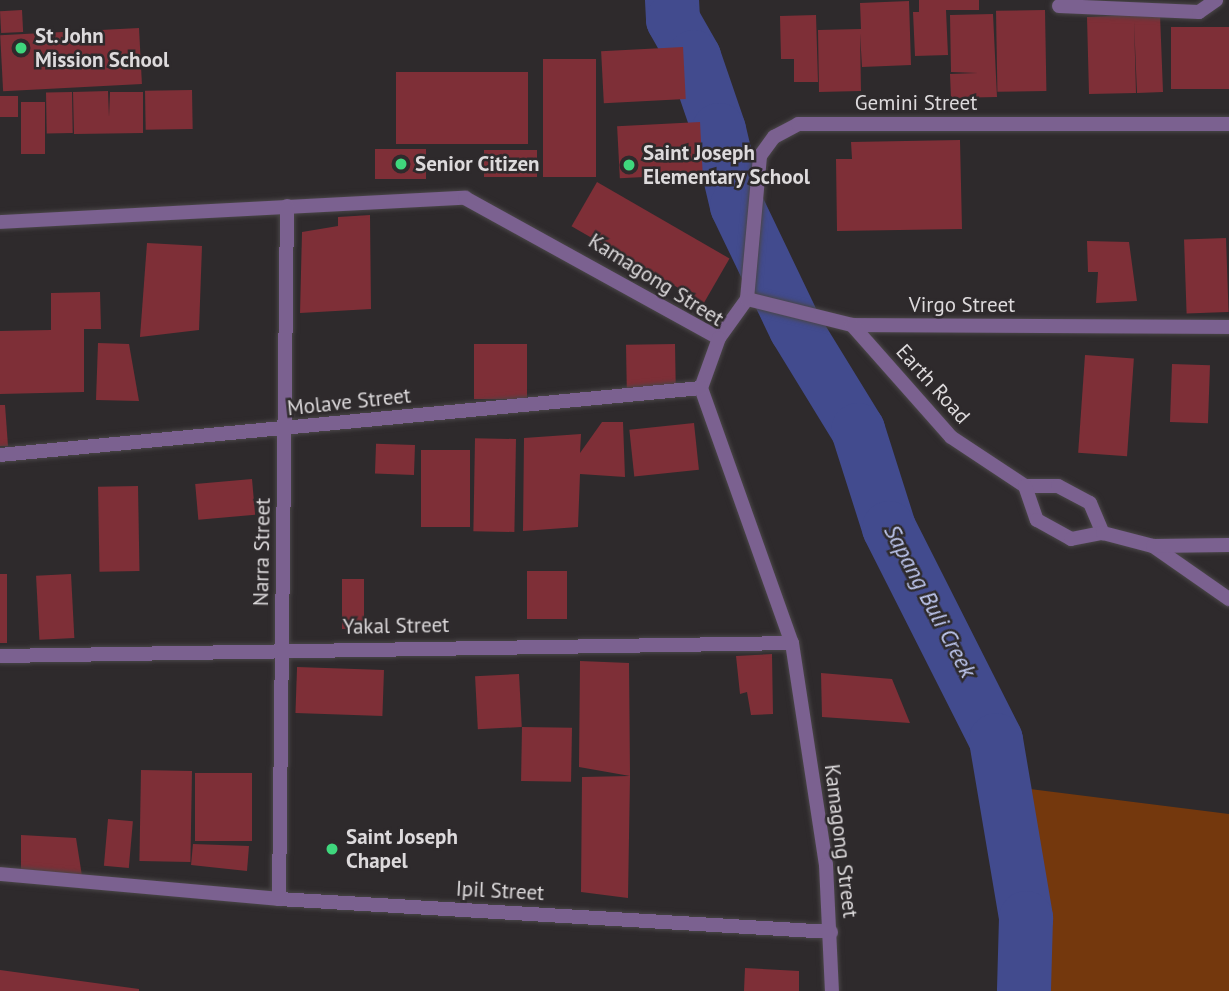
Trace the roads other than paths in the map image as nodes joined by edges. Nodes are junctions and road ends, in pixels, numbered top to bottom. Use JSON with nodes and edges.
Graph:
{"nodes":[{"id":1,"x":1216,"y":0,"type":"edge"},
{"id":2,"x":1059,"y":6,"type":"dead end"},
{"id":3,"x":1229,"y":124,"type":"edge"},
{"id":4,"x":287,"y":205,"type":"junction"},
{"id":5,"x":0,"y":222,"type":"edge"},
{"id":6,"x":747,"y":299,"type":"junction"},
{"id":7,"x":852,"y":325,"type":"junction"},
{"id":8,"x":1229,"y":327,"type":"edge"},
{"id":9,"x":719,"y":338,"type":"junction"},
{"id":10,"x":701,"y":388,"type":"junction"},
{"id":11,"x":284,"y":430,"type":"junction"},
{"id":12,"x":0,"y":455,"type":"edge"},
{"id":13,"x":1025,"y":486,"type":"junction"},
{"id":14,"x":1103,"y":534,"type":"junction"},
{"id":15,"x":1229,"y":545,"type":"edge"},
{"id":16,"x":1153,"y":546,"type":"junction"},
{"id":17,"x":1229,"y":599,"type":"edge"},
{"id":18,"x":792,"y":643,"type":"junction"},
{"id":19,"x":282,"y":648,"type":"junction"},
{"id":20,"x":0,"y":656,"type":"edge"},
{"id":21,"x":0,"y":874,"type":"edge"},
{"id":22,"x":279,"y":900,"type":"junction"},
{"id":23,"x":831,"y":932,"type":"junction"},
{"id":24,"x":832,"y":991,"type":"edge"}],
"edges":[{"from":1,"to":2,"type":"street"},
{"from":3,"to":6,"type":"street","name":"Gemini Street"},
{"from":4,"to":5,"type":"street","name":"Kamagong Street"},
{"from":4,"to":9,"type":"street","name":"Kamagong Street"},
{"from":4,"to":11,"type":"street","name":"Narra Street"},
{"from":6,"to":7,"type":"street","name":"Virgo Street"},
{"from":6,"to":9,"type":"street"},
{"from":7,"to":8,"type":"street","name":"Virgo Street"},
{"from":7,"to":13,"type":"street","name":"Earth Road"},
{"from":9,"to":10,"type":"street","name":"Kamagong Street"},
{"from":10,"to":11,"type":"street","name":"Molave Street"},
{"from":10,"to":18,"type":"street","name":"Kamagong Street"},
{"from":11,"to":12,"type":"street","name":"Molave Street"},
{"from":11,"to":19,"type":"street","name":"Narra Street"},
{"from":13,"to":14,"type":"street"},
{"from":13,"to":14,"type":"street"},
{"from":14,"to":16,"type":"street"},
{"from":15,"to":16,"type":"street"},
{"from":16,"to":17,"type":"street"},
{"from":18,"to":19,"type":"street","name":"Yakal Street"},
{"from":18,"to":23,"type":"street","name":"Kamagong Street"},
{"from":19,"to":20,"type":"street","name":"Yakal Street"},
{"from":19,"to":22,"type":"street","name":"Narra Street"},
{"from":21,"to":22,"type":"street","name":"Ipil Street"},
{"from":22,"to":23,"type":"street","name":"Ipil Street"},
{"from":23,"to":24,"type":"street","name":"Kamagong Street"}]}
